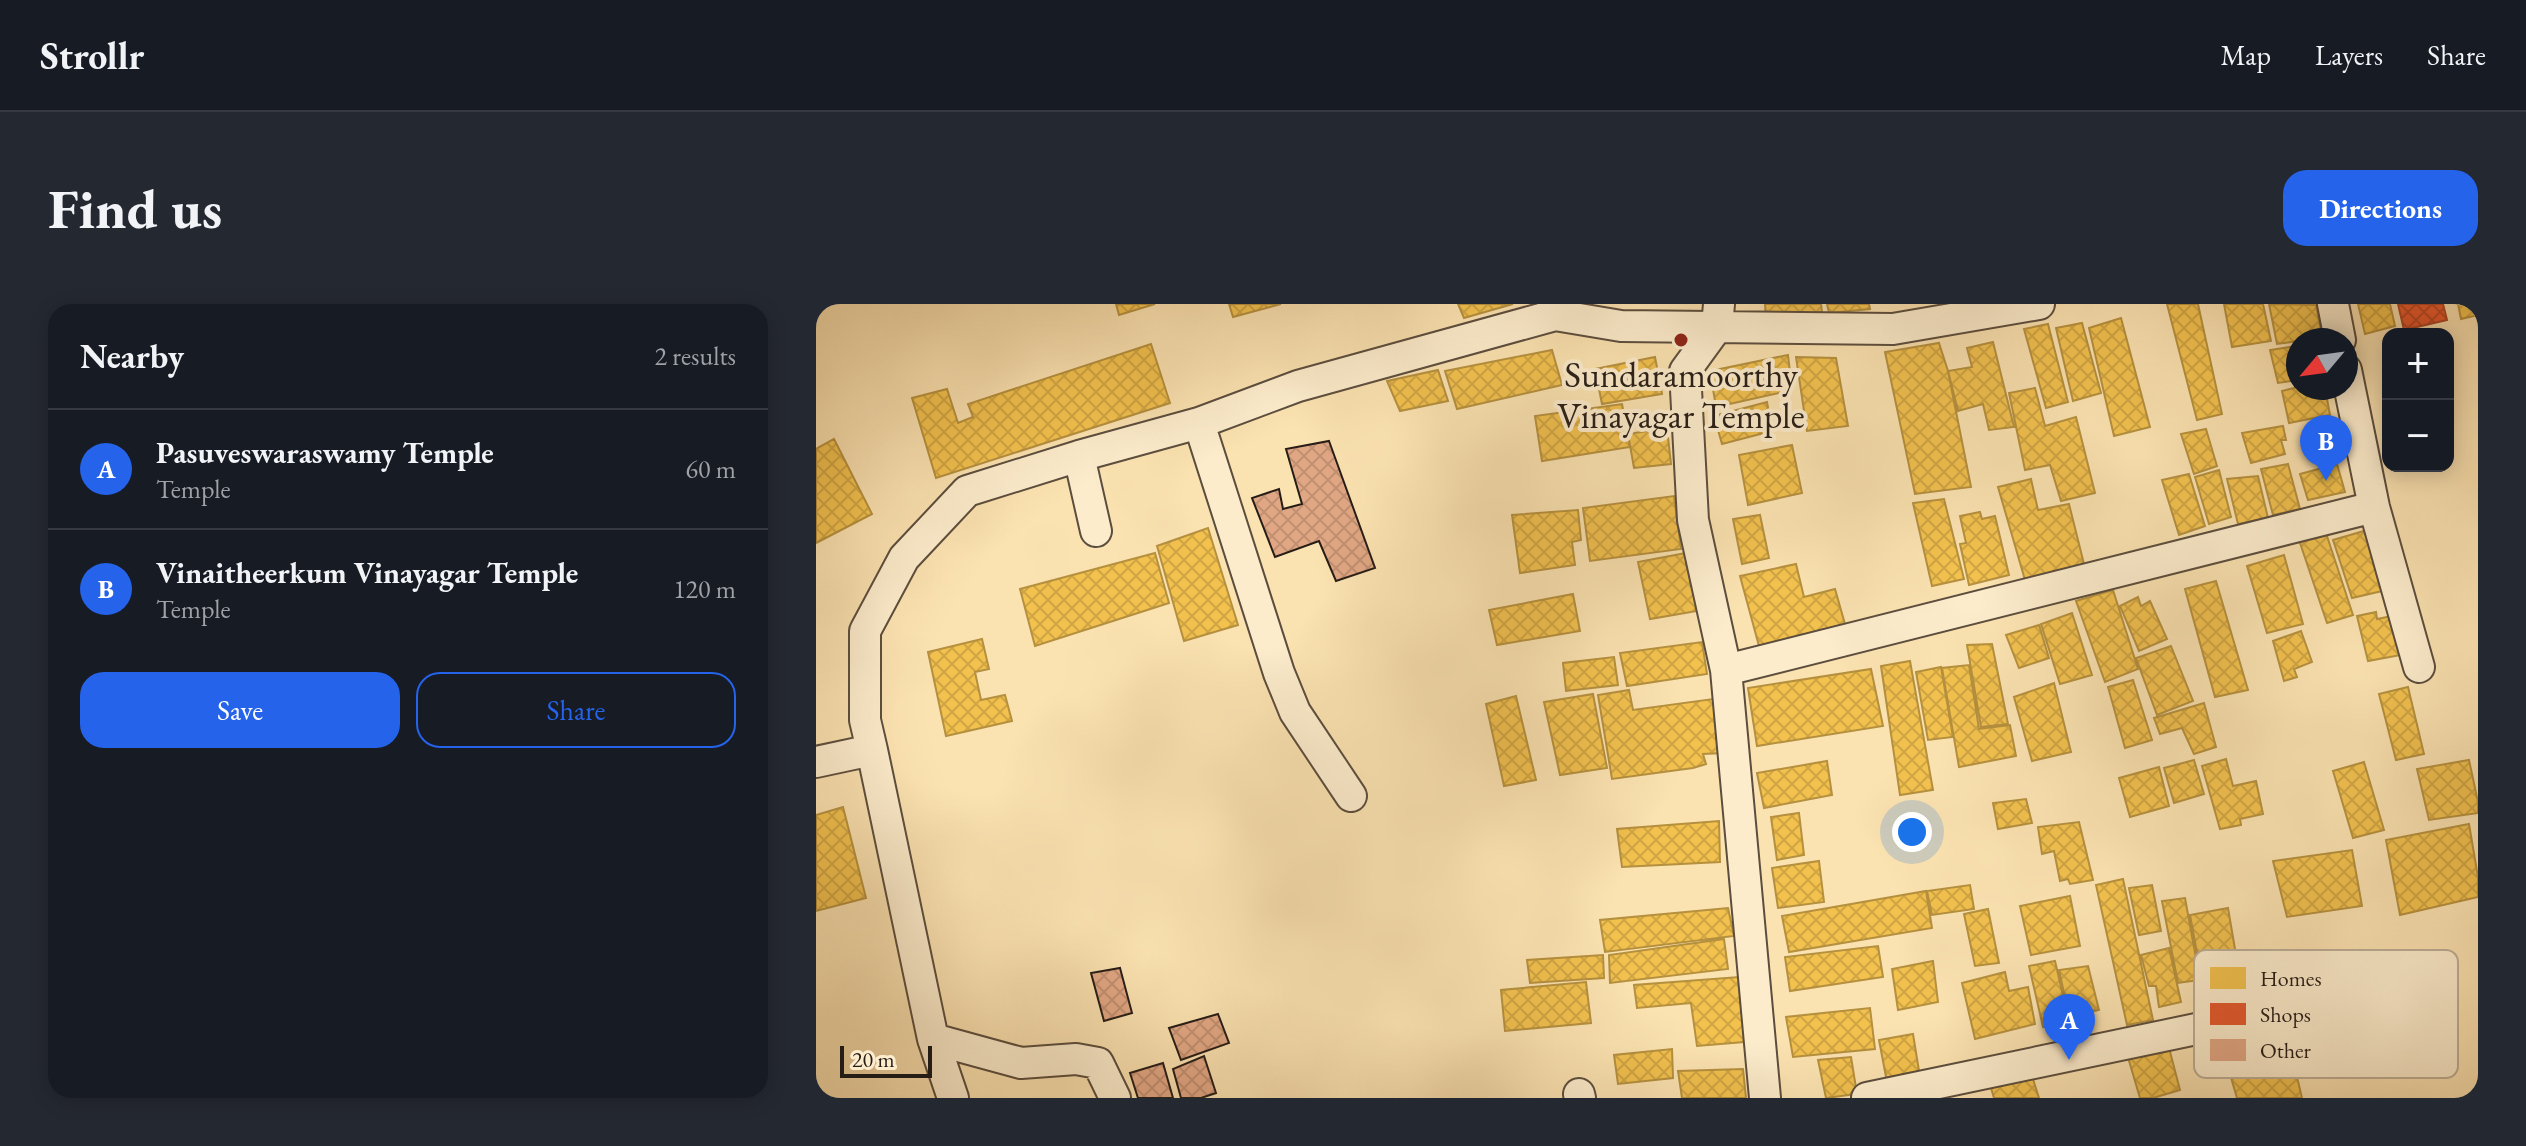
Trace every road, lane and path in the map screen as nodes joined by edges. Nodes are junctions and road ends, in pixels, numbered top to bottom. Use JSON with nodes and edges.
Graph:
{"nodes":[{"id":1,"x":2039,"y":304,"type":"edge"},
{"id":2,"x":2333,"y":304,"type":"edge"},
{"id":3,"x":1553,"y":310,"type":"edge"},
{"id":4,"x":1718,"y":315,"type":"edge"},
{"id":5,"x":2338,"y":328,"type":"edge"},
{"id":6,"x":2352,"y":400,"type":"edge"},
{"id":7,"x":1199,"y":423,"type":"junction"},
{"id":8,"x":1079,"y":456,"type":"junction"},
{"id":9,"x":2374,"y":507,"type":"junction"},
{"id":10,"x":1096,"y":531,"type":"dead end"},
{"id":11,"x":2419,"y":667,"type":"dead end"},
{"id":12,"x":1726,"y":670,"type":"junction"},
{"id":13,"x":872,"y":750,"type":"junction"},
{"id":14,"x":816,"y":762,"type":"edge"},
{"id":15,"x":1351,"y":796,"type":"dead end"},
{"id":16,"x":2194,"y":1029,"type":"edge"},
{"id":17,"x":933,"y":1039,"type":"junction"},
{"id":18,"x":953,"y":1098,"type":"edge"},
{"id":19,"x":1115,"y":1098,"type":"edge"},
{"id":20,"x":1765,"y":1098,"type":"edge"},
{"id":21,"x":1867,"y":1098,"type":"edge"}],
"edges":[{"from":1,"to":4,"type":"street"},
{"from":2,"to":5,"type":"street"},
{"from":3,"to":4,"type":"street"},
{"from":3,"to":7,"type":"street"},
{"from":4,"to":12,"type":"street"},
{"from":6,"to":9,"type":"street"},
{"from":7,"to":8,"type":"street"},
{"from":7,"to":15,"type":"street"},
{"from":8,"to":10,"type":"street"},
{"from":8,"to":13,"type":"street"},
{"from":9,"to":11,"type":"street"},
{"from":9,"to":12,"type":"street"},
{"from":12,"to":20,"type":"street"},
{"from":13,"to":14,"type":"street"},
{"from":13,"to":17,"type":"street"},
{"from":16,"to":21,"type":"street"},
{"from":17,"to":18,"type":"street"},
{"from":17,"to":19,"type":"street"}]}
